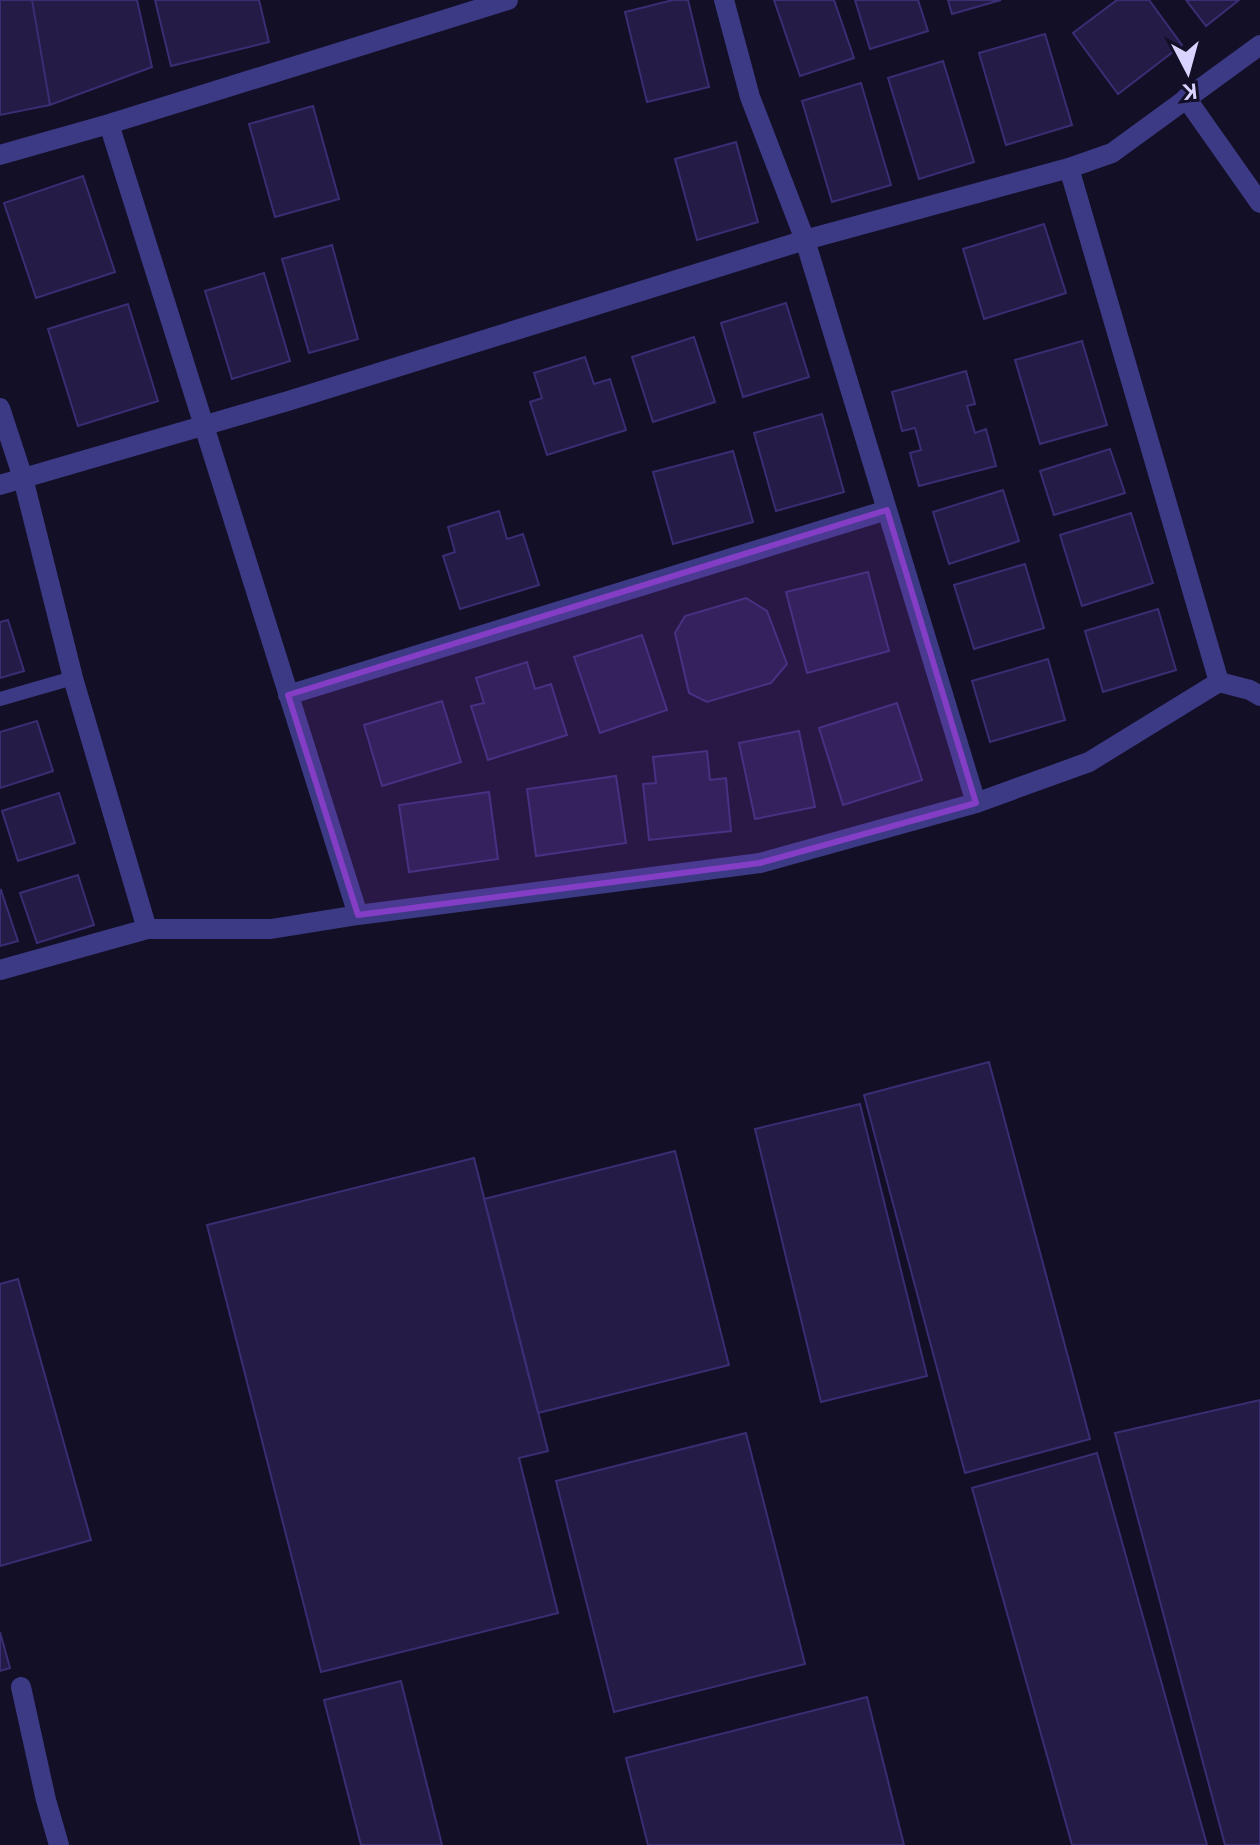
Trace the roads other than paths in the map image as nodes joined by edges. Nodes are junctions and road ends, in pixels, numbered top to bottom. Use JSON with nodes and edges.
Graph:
{"nodes":[{"id":1,"x":508,"y":0,"type":"edge"},
{"id":2,"x":724,"y":0,"type":"edge"},
{"id":3,"x":1260,"y":45,"type":"edge"},
{"id":4,"x":1186,"y":98,"type":"junction"},
{"id":5,"x":109,"y":124,"type":"junction"},
{"id":6,"x":0,"y":155,"type":"edge"},
{"id":7,"x":1069,"y":168,"type":"junction"},
{"id":8,"x":1260,"y":203,"type":"edge"},
{"id":9,"x":805,"y":240,"type":"junction"},
{"id":10,"x":0,"y":408,"type":"edge"},
{"id":11,"x":203,"y":426,"type":"junction"},
{"id":12,"x":23,"y":478,"type":"junction"},
{"id":13,"x":0,"y":485,"type":"edge"},
{"id":14,"x":887,"y":510,"type":"junction"},
{"id":15,"x":73,"y":678,"type":"junction"},
{"id":16,"x":1219,"y":682,"type":"junction"},
{"id":17,"x":288,"y":695,"type":"junction"},
{"id":18,"x":1260,"y":696,"type":"edge"},
{"id":19,"x":0,"y":699,"type":"edge"},
{"id":20,"x":976,"y":803,"type":"junction"},
{"id":21,"x":358,"y":915,"type":"junction"},
{"id":22,"x":147,"y":929,"type":"junction"},
{"id":23,"x":0,"y":970,"type":"edge"},
{"id":24,"x":21,"y":1687,"type":"dead end"},
{"id":25,"x":59,"y":1845,"type":"edge"}],
"edges":[{"from":1,"to":5,"type":"street"},
{"from":2,"to":9,"type":"street"},
{"from":3,"to":4,"type":"street"},
{"from":4,"to":7,"type":"street"},
{"from":4,"to":8,"type":"street"},
{"from":5,"to":6,"type":"street"},
{"from":5,"to":11,"type":"street"},
{"from":7,"to":9,"type":"street"},
{"from":7,"to":16,"type":"street"},
{"from":9,"to":11,"type":"street"},
{"from":9,"to":14,"type":"street"},
{"from":10,"to":12,"type":"street"},
{"from":11,"to":12,"type":"street"},
{"from":11,"to":17,"type":"street"},
{"from":12,"to":13,"type":"street"},
{"from":12,"to":15,"type":"street"},
{"from":14,"to":17,"type":"street"},
{"from":14,"to":20,"type":"street"},
{"from":15,"to":19,"type":"lane"},
{"from":15,"to":22,"type":"street"},
{"from":16,"to":18,"type":"street"},
{"from":16,"to":20,"type":"street"},
{"from":17,"to":21,"type":"street"},
{"from":20,"to":21,"type":"street"},
{"from":21,"to":22,"type":"street"},
{"from":22,"to":23,"type":"street"},
{"from":24,"to":25,"type":"street"}]}
